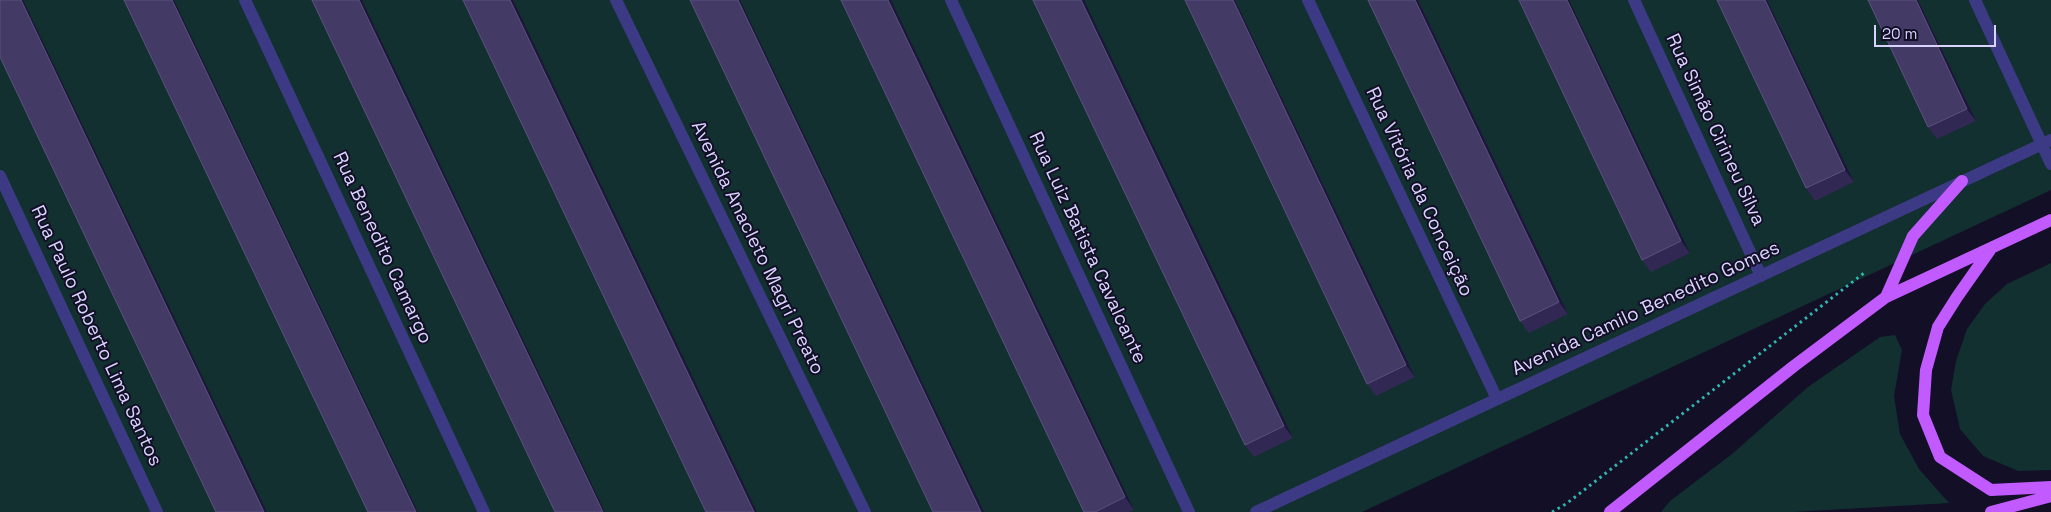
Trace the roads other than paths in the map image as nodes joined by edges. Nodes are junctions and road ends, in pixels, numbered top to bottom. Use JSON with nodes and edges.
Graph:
{"nodes":[{"id":1,"x":245,"y":0,"type":"edge"},
{"id":2,"x":616,"y":0,"type":"edge"},
{"id":3,"x":951,"y":0,"type":"edge"},
{"id":4,"x":1308,"y":0,"type":"edge"},
{"id":5,"x":1634,"y":0,"type":"edge"},
{"id":6,"x":1975,"y":0,"type":"edge"},
{"id":7,"x":2046,"y":142,"type":"edge"},
{"id":8,"x":2051,"y":164,"type":"edge"},
{"id":9,"x":0,"y":176,"type":"edge"},
{"id":10,"x":1962,"y":181,"type":"junction"},
{"id":11,"x":2051,"y":220,"type":"edge"},
{"id":12,"x":1992,"y":248,"type":"junction"},
{"id":13,"x":1761,"y":276,"type":"junction"},
{"id":14,"x":1886,"y":297,"type":"junction"},
{"id":15,"x":1497,"y":399,"type":"junction"},
{"id":16,"x":2051,"y":487,"type":"edge"},
{"id":17,"x":2051,"y":496,"type":"edge"},
{"id":18,"x":157,"y":512,"type":"edge"},
{"id":19,"x":484,"y":512,"type":"edge"},
{"id":20,"x":864,"y":512,"type":"edge"},
{"id":21,"x":1189,"y":512,"type":"edge"},
{"id":22,"x":1256,"y":512,"type":"edge"},
{"id":23,"x":1610,"y":512,"type":"edge"},
{"id":24,"x":1990,"y":512,"type":"edge"}],
"edges":[{"from":1,"to":19,"type":"street","name":"Rua Benedito Camargo"},
{"from":2,"to":20,"type":"street","name":"Avenida Anacleto Magri Preato"},
{"from":3,"to":21,"type":"street","name":"Rua Luiz Batista Cavalcante"},
{"from":4,"to":15,"type":"street","name":"Rua Vitória da Conceição"},
{"from":5,"to":13,"type":"street","name":"Rua Simão Cirineu Silva"},
{"from":6,"to":7,"type":"street"},
{"from":7,"to":8,"type":"street"},
{"from":7,"to":10,"type":"street","name":"Avenida Camilo Benedito Gomes"},
{"from":9,"to":18,"type":"street","name":"Rua Paulo Roberto Lima Santos"},
{"from":10,"to":13,"type":"street","name":"Avenida Camilo Benedito Gomes"},
{"from":10,"to":14,"type":"main road"},
{"from":11,"to":12,"type":"main road"},
{"from":12,"to":14,"type":"main road"},
{"from":12,"to":16,"type":"main road"},
{"from":13,"to":15,"type":"street","name":"Avenida Camilo Benedito Gomes"},
{"from":14,"to":23,"type":"main road"},
{"from":15,"to":22,"type":"street","name":"Avenida Camilo Benedito Gomes"},
{"from":17,"to":24,"type":"main road"}]}
